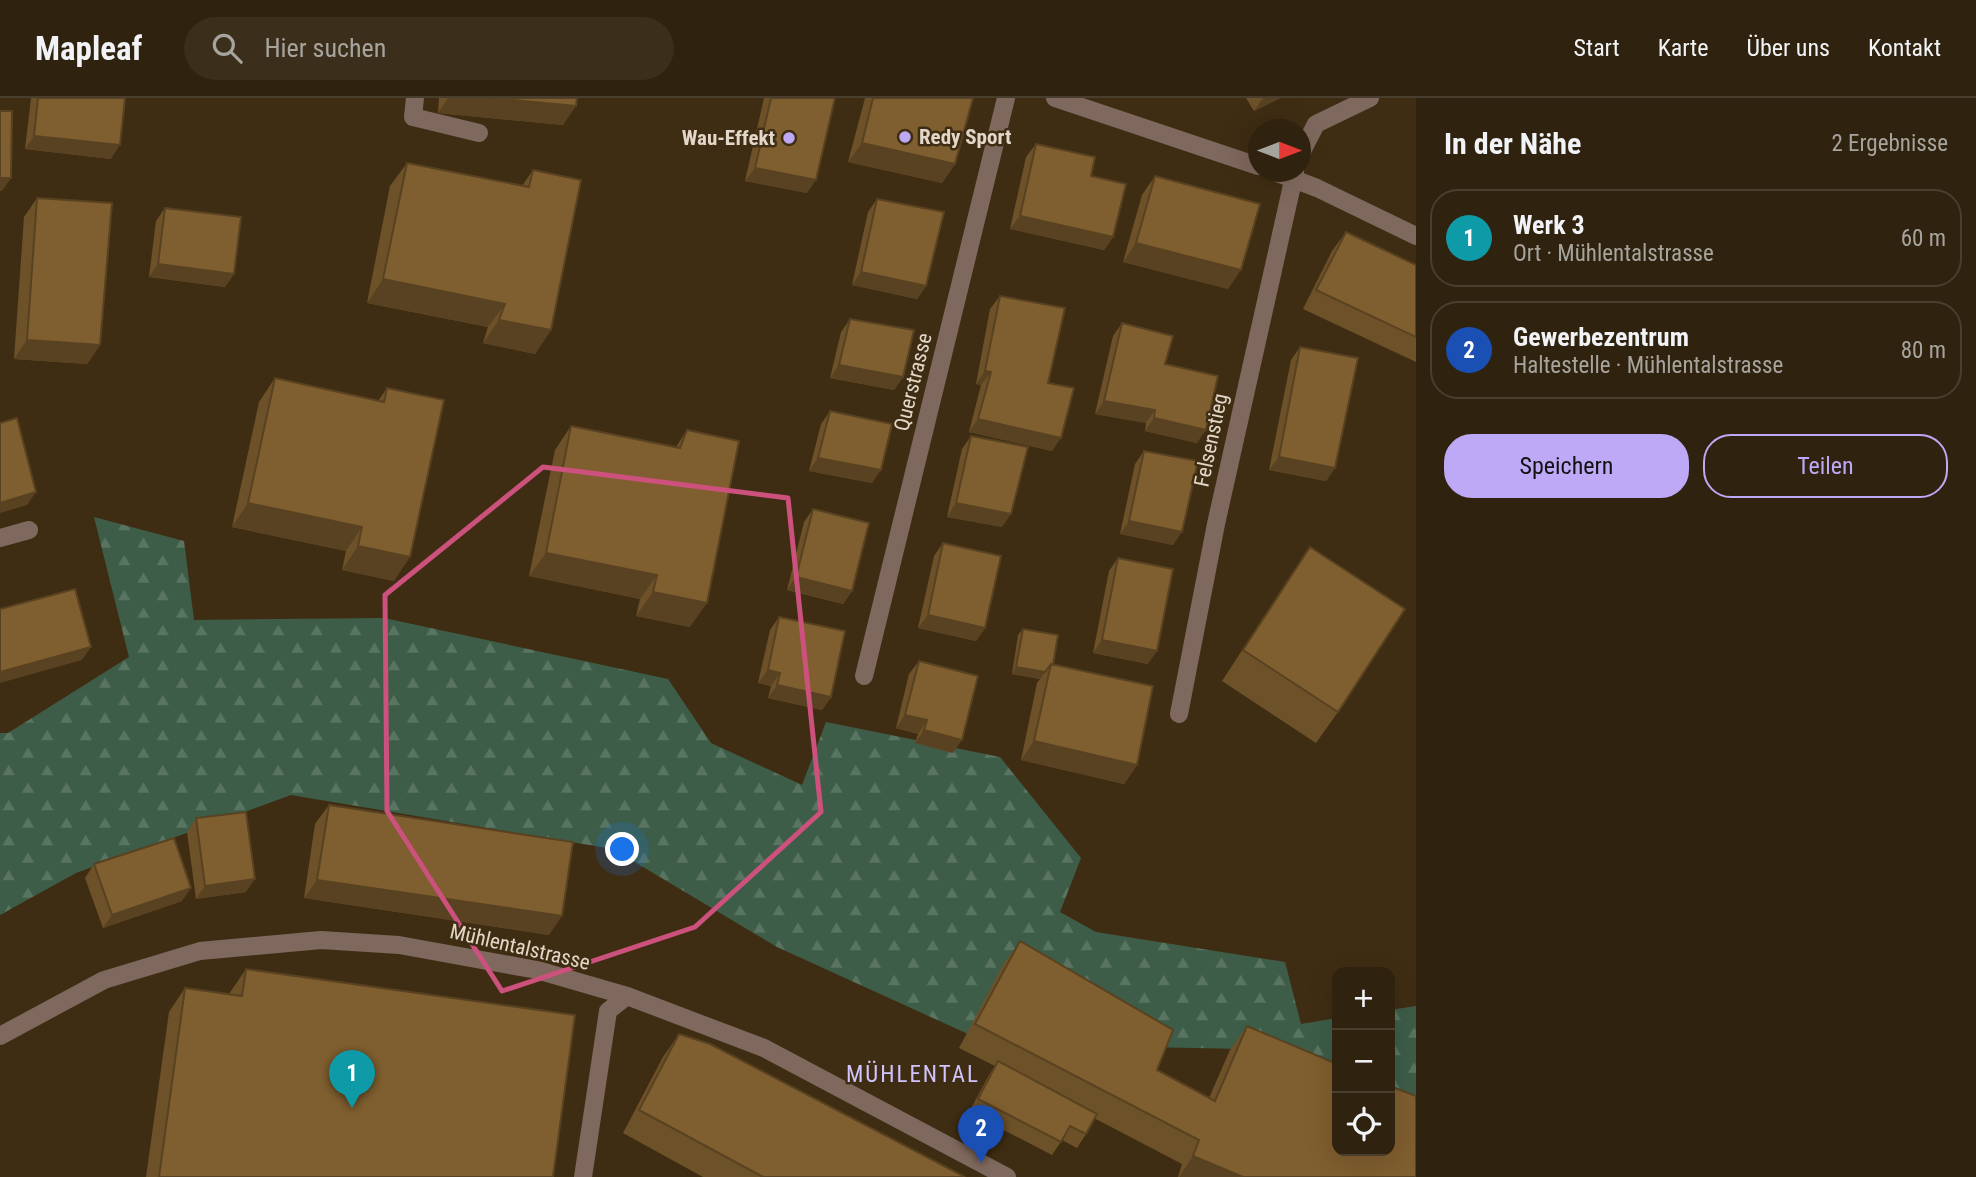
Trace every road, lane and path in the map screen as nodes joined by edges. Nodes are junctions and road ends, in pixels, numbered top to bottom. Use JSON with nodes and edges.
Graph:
{"nodes":[{"id":1,"x":415,"y":98,"type":"edge"},
{"id":2,"x":1006,"y":98,"type":"edge"},
{"id":3,"x":1055,"y":98,"type":"edge"},
{"id":4,"x":1370,"y":98,"type":"edge"},
{"id":5,"x":479,"y":133,"type":"dead end"},
{"id":6,"x":1311,"y":134,"type":"edge"},
{"id":7,"x":1248,"y":163,"type":"edge"},
{"id":8,"x":1292,"y":182,"type":"edge"},
{"id":9,"x":1306,"y":182,"type":"edge"},
{"id":10,"x":1416,"y":236,"type":"edge"},
{"id":11,"x":29,"y":530,"type":"dead end"},
{"id":12,"x":0,"y":538,"type":"edge"},
{"id":13,"x":864,"y":676,"type":"dead end"},
{"id":14,"x":1179,"y":714,"type":"dead end"},
{"id":15,"x":626,"y":996,"type":"junction"},
{"id":16,"x":0,"y":1036,"type":"edge"},
{"id":17,"x":583,"y":1177,"type":"edge"},
{"id":18,"x":1007,"y":1177,"type":"edge"}],
"edges":[{"from":1,"to":5,"type":"street"},
{"from":2,"to":13,"type":"street","name":"Querstrasse"},
{"from":3,"to":7,"type":"street"},
{"from":4,"to":6,"type":"street"},
{"from":8,"to":14,"type":"street","name":"Felsenstieg"},
{"from":9,"to":10,"type":"street"},
{"from":11,"to":12,"type":"street"},
{"from":15,"to":16,"type":"street","name":"Mühlentalstrasse"},
{"from":15,"to":17,"type":"street"},
{"from":15,"to":18,"type":"street","name":"Mühlentalstrasse"}]}
